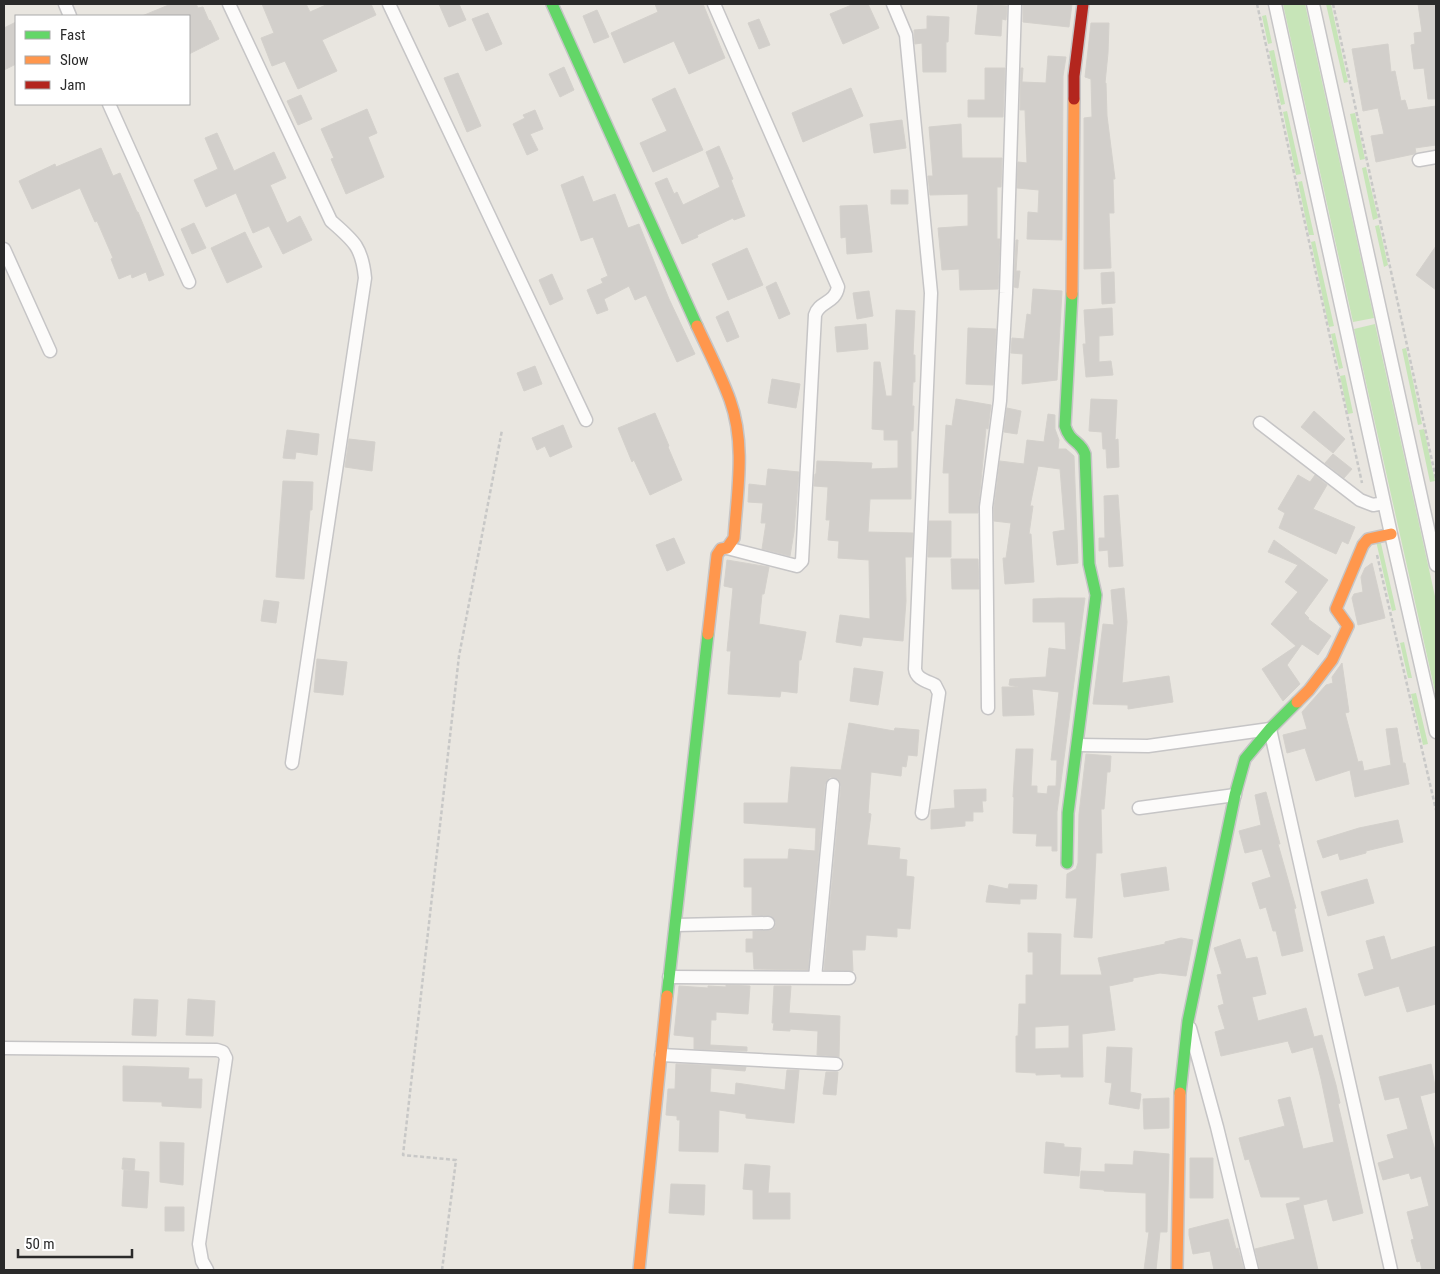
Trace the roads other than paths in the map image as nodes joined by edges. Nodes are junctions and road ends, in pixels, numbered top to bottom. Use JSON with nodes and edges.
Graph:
{"nodes":[{"id":1,"x":229,"y":4,"type":"edge"},
{"id":2,"x":389,"y":4,"type":"edge"},
{"id":3,"x":552,"y":4,"type":"edge"},
{"id":4,"x":714,"y":4,"type":"edge"},
{"id":5,"x":894,"y":4,"type":"edge"},
{"id":6,"x":1015,"y":4,"type":"edge"},
{"id":7,"x":1083,"y":4,"type":"edge"},
{"id":8,"x":1275,"y":4,"type":"edge"},
{"id":9,"x":1313,"y":4,"type":"edge"},
{"id":10,"x":109,"y":105,"type":"edge"},
{"id":11,"x":1436,"y":157,"type":"edge"},
{"id":12,"x":1418,"y":160,"type":"dead end"},
{"id":13,"x":4,"y":248,"type":"edge"},
{"id":14,"x":189,"y":282,"type":"dead end"},
{"id":15,"x":50,"y":351,"type":"dead end"},
{"id":16,"x":586,"y":420,"type":"dead end"},
{"id":17,"x":1260,"y":423,"type":"dead end"},
{"id":18,"x":1384,"y":503,"type":"junction"},
{"id":19,"x":1391,"y":534,"type":"junction"},
{"id":20,"x":727,"y":548,"type":"junction"},
{"id":21,"x":1436,"y":565,"type":"edge"},
{"id":22,"x":988,"y":708,"type":"dead end"},
{"id":23,"x":1270,"y":729,"type":"junction"},
{"id":24,"x":1436,"y":732,"type":"edge"},
{"id":25,"x":1078,"y":745,"type":"junction"},
{"id":26,"x":292,"y":763,"type":"dead end"},
{"id":27,"x":833,"y":785,"type":"dead end"},
{"id":28,"x":1235,"y":795,"type":"junction"},
{"id":29,"x":1139,"y":808,"type":"dead end"},
{"id":30,"x":922,"y":813,"type":"dead end"},
{"id":31,"x":1067,"y":863,"type":"dead end"},
{"id":32,"x":768,"y":923,"type":"dead end"},
{"id":33,"x":676,"y":925,"type":"junction"},
{"id":34,"x":669,"y":976,"type":"junction"},
{"id":35,"x":815,"y":978,"type":"junction"},
{"id":36,"x":849,"y":978,"type":"dead end"},
{"id":37,"x":1188,"y":1021,"type":"junction"},
{"id":38,"x":4,"y":1048,"type":"edge"},
{"id":39,"x":661,"y":1055,"type":"junction"},
{"id":40,"x":836,"y":1064,"type":"dead end"},
{"id":41,"x":207,"y":1270,"type":"edge"},
{"id":42,"x":639,"y":1270,"type":"edge"},
{"id":43,"x":1177,"y":1270,"type":"edge"},
{"id":44,"x":1252,"y":1270,"type":"edge"},
{"id":45,"x":1391,"y":1270,"type":"edge"}],
"edges":[{"from":1,"to":26,"type":"street"},
{"from":2,"to":16,"type":"street"},
{"from":3,"to":20,"type":"street"},
{"from":4,"to":20,"type":"street"},
{"from":5,"to":30,"type":"street"},
{"from":6,"to":22,"type":"street"},
{"from":7,"to":25,"type":"street"},
{"from":8,"to":18,"type":"street"},
{"from":9,"to":21,"type":"street"},
{"from":10,"to":14,"type":"street"},
{"from":11,"to":12,"type":"street"},
{"from":13,"to":15,"type":"street"},
{"from":17,"to":18,"type":"street"},
{"from":18,"to":19,"type":"street"},
{"from":19,"to":23,"type":"street"},
{"from":19,"to":24,"type":"street"},
{"from":20,"to":33,"type":"street"},
{"from":23,"to":25,"type":"street"},
{"from":23,"to":28,"type":"street"},
{"from":23,"to":45,"type":"street"},
{"from":25,"to":31,"type":"street"},
{"from":27,"to":35,"type":"street"},
{"from":28,"to":29,"type":"street"},
{"from":28,"to":37,"type":"street"},
{"from":32,"to":33,"type":"street"},
{"from":33,"to":34,"type":"street"},
{"from":34,"to":35,"type":"street"},
{"from":34,"to":39,"type":"street"},
{"from":35,"to":36,"type":"street"},
{"from":37,"to":43,"type":"street"},
{"from":37,"to":44,"type":"street"},
{"from":38,"to":41,"type":"street"},
{"from":39,"to":40,"type":"street"},
{"from":39,"to":42,"type":"street"}]}
